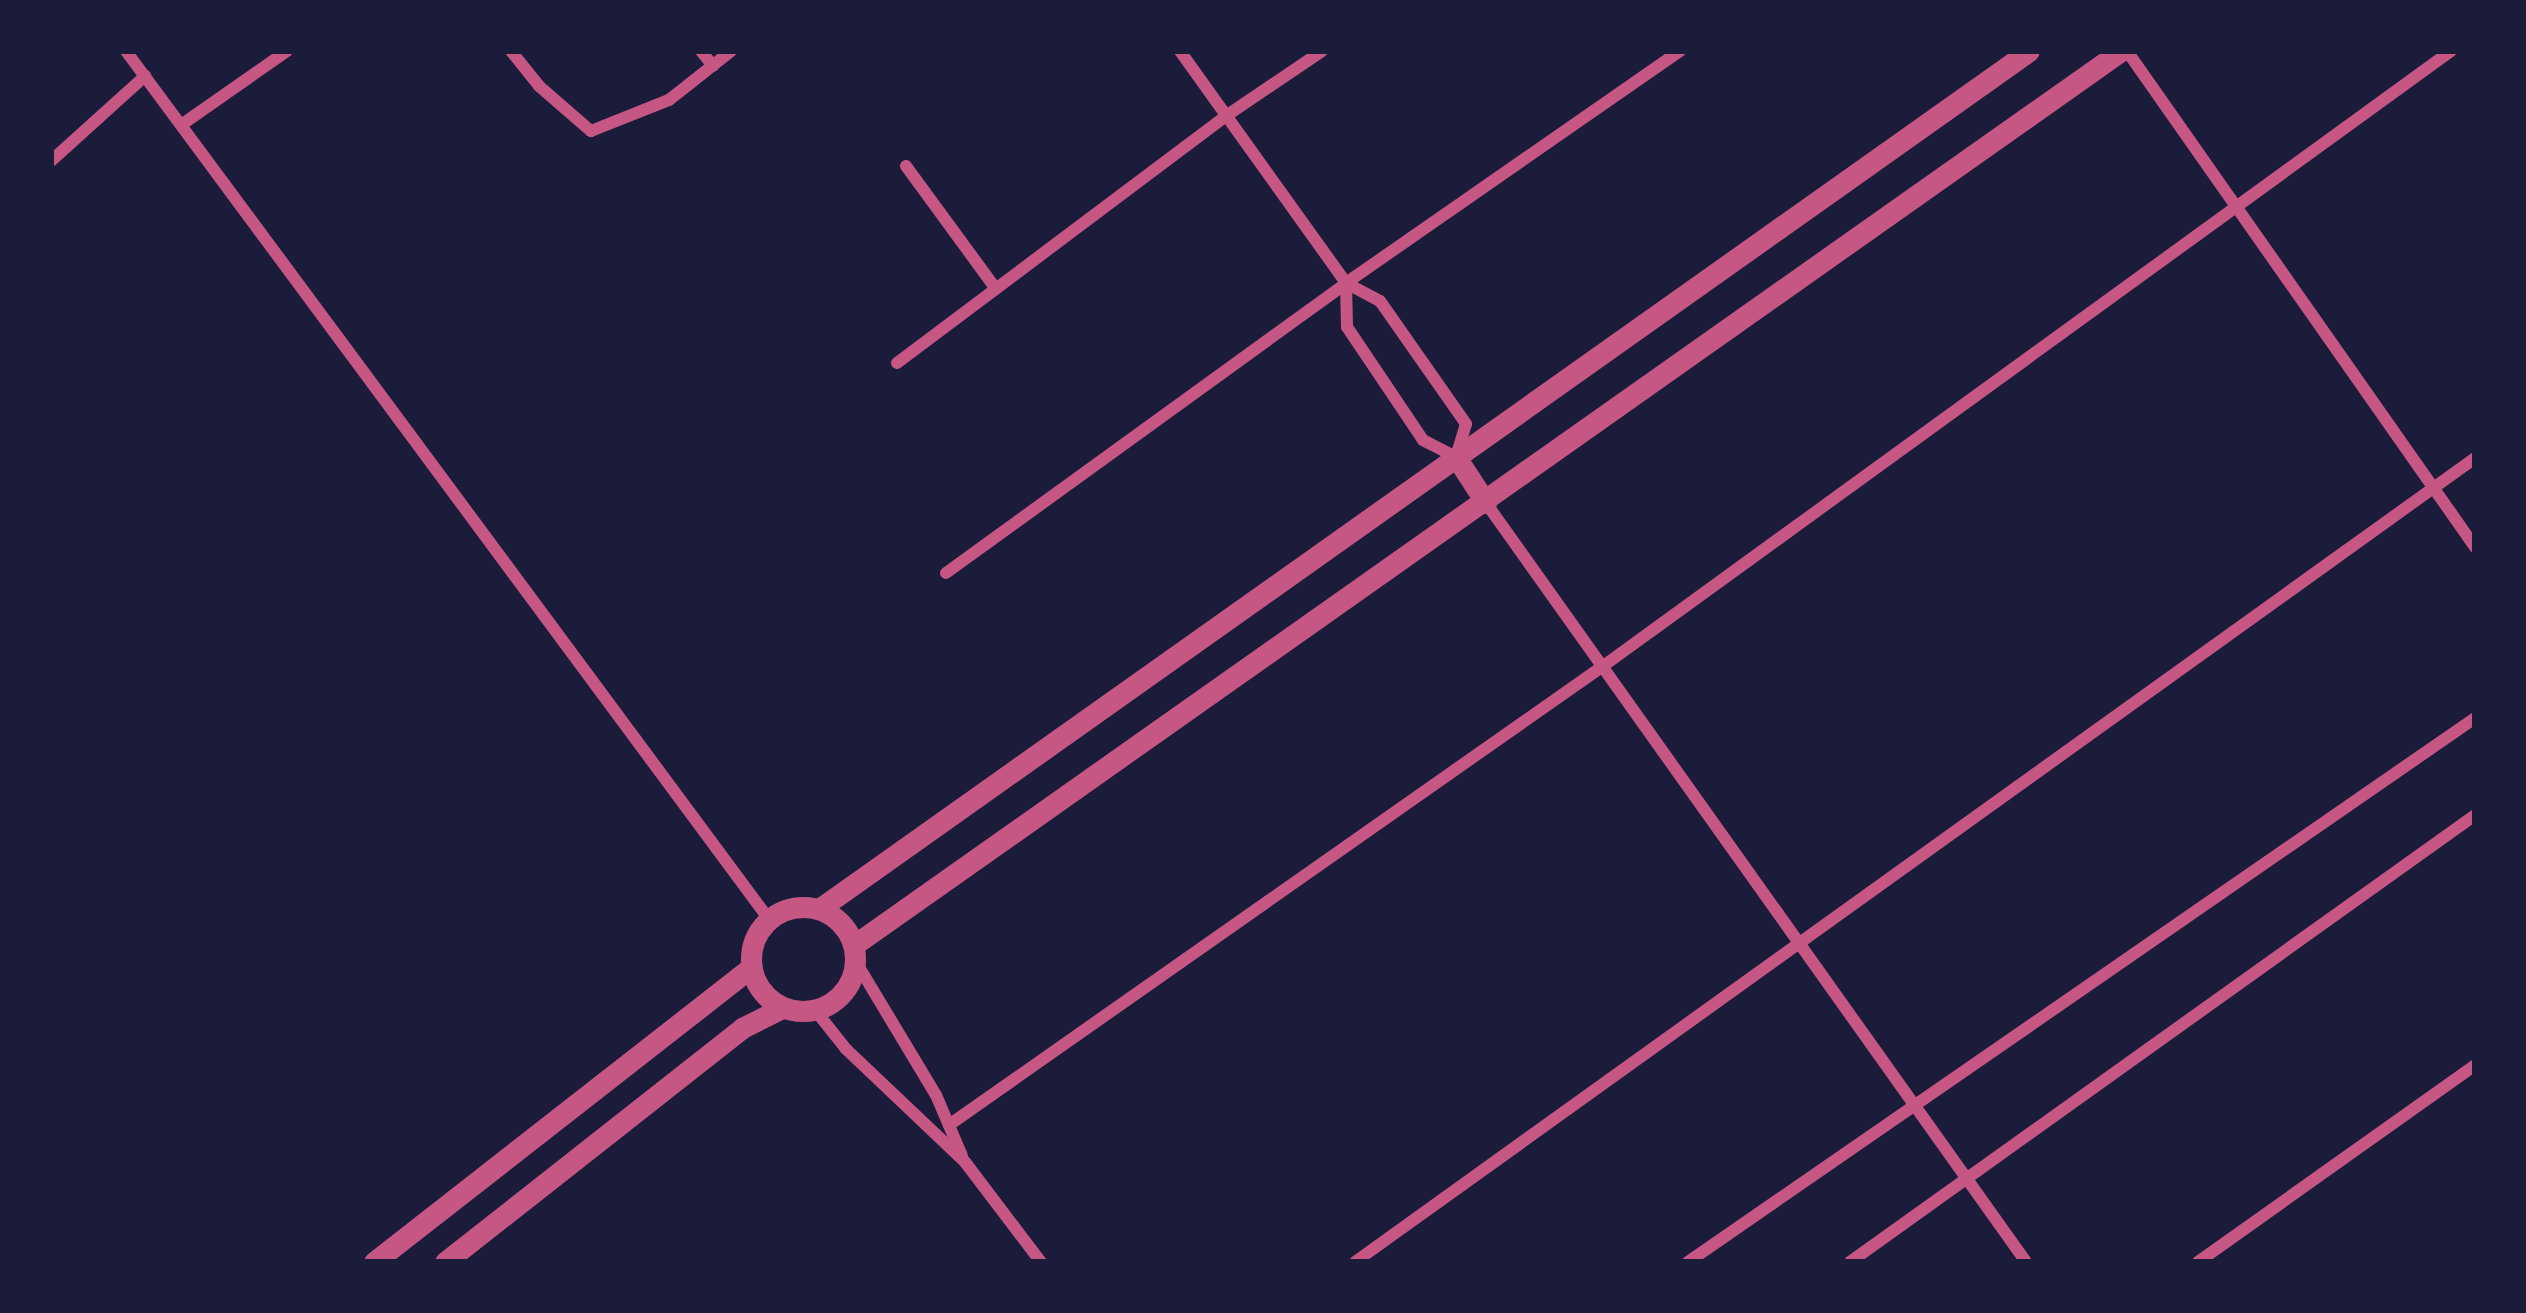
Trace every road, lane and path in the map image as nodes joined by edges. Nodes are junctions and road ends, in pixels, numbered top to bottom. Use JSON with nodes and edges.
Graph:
{"nodes":[{"id":1,"x":126,"y":51,"type":"edge"},
{"id":2,"x":287,"y":51,"type":"edge"},
{"id":3,"x":511,"y":51,"type":"edge"},
{"id":4,"x":701,"y":51,"type":"edge"},
{"id":5,"x":731,"y":51,"type":"edge"},
{"id":6,"x":1180,"y":51,"type":"edge"},
{"id":7,"x":1322,"y":51,"type":"edge"},
{"id":8,"x":1680,"y":51,"type":"edge"},
{"id":9,"x":2029,"y":51,"type":"edge"},
{"id":10,"x":2124,"y":51,"type":"edge"},
{"id":11,"x":2451,"y":51,"type":"edge"},
{"id":12,"x":713,"y":66,"type":"junction"},
{"id":13,"x":145,"y":76,"type":"junction"},
{"id":14,"x":1226,"y":116,"type":"junction"},
{"id":15,"x":184,"y":123,"type":"junction"},
{"id":16,"x":51,"y":160,"type":"edge"},
{"id":17,"x":906,"y":166,"type":"dead end"},
{"id":18,"x":2237,"y":208,"type":"junction"},
{"id":19,"x":1346,"y":283,"type":"junction"},
{"id":20,"x":996,"y":289,"type":"junction"},
{"id":21,"x":897,"y":363,"type":"dead end"},
{"id":22,"x":1456,"y":457,"type":"junction"},
{"id":23,"x":2475,"y":458,"type":"edge"},
{"id":24,"x":2433,"y":489,"type":"junction"},
{"id":25,"x":1486,"y":502,"type":"junction"},
{"id":26,"x":2475,"y":547,"type":"edge"},
{"id":27,"x":946,"y":573,"type":"dead end"},
{"id":28,"x":1606,"y":664,"type":"junction"},
{"id":29,"x":2475,"y":718,"type":"edge"},
{"id":30,"x":2475,"y":815,"type":"edge"},
{"id":31,"x":819,"y":909,"type":"junction"},
{"id":32,"x":768,"y":918,"type":"junction"},
{"id":33,"x":1801,"y":942,"type":"junction"},
{"id":34,"x":855,"y":953,"type":"junction"},
{"id":35,"x":751,"y":967,"type":"junction"},
{"id":36,"x":782,"y":1008,"type":"junction"},
{"id":37,"x":815,"y":1010,"type":"junction"},
{"id":38,"x":2475,"y":1065,"type":"edge"},
{"id":39,"x":1916,"y":1105,"type":"junction"},
{"id":40,"x":949,"y":1125,"type":"junction"},
{"id":41,"x":965,"y":1162,"type":"junction"},
{"id":42,"x":1964,"y":1181,"type":"junction"},
{"id":43,"x":374,"y":1262,"type":"edge"},
{"id":44,"x":446,"y":1262,"type":"edge"},
{"id":45,"x":1041,"y":1262,"type":"edge"},
{"id":46,"x":1355,"y":1262,"type":"edge"},
{"id":47,"x":1688,"y":1262,"type":"edge"},
{"id":48,"x":1850,"y":1262,"type":"edge"},
{"id":49,"x":2026,"y":1262,"type":"edge"},
{"id":50,"x":2198,"y":1262,"type":"edge"}],
"edges":[{"from":1,"to":13,"type":"street"},
{"from":2,"to":15,"type":"street"},
{"from":3,"to":12,"type":"street"},
{"from":4,"to":12,"type":"street"},
{"from":5,"to":12,"type":"street"},
{"from":6,"to":14,"type":"street"},
{"from":7,"to":14,"type":"street"},
{"from":8,"to":19,"type":"street"},
{"from":9,"to":22,"type":"street"},
{"from":10,"to":18,"type":"street"},
{"from":10,"to":25,"type":"street"},
{"from":11,"to":18,"type":"street"},
{"from":13,"to":15,"type":"street"},
{"from":13,"to":16,"type":"street"},
{"from":14,"to":19,"type":"street"},
{"from":14,"to":20,"type":"street"},
{"from":15,"to":32,"type":"street"},
{"from":17,"to":20,"type":"street"},
{"from":18,"to":24,"type":"street"},
{"from":18,"to":28,"type":"street"},
{"from":19,"to":22,"type":"street"},
{"from":19,"to":22,"type":"street"},
{"from":19,"to":27,"type":"street"},
{"from":20,"to":21,"type":"street"},
{"from":22,"to":25,"type":"street"},
{"from":22,"to":31,"type":"street"},
{"from":23,"to":24,"type":"street"},
{"from":24,"to":26,"type":"street"},
{"from":24,"to":33,"type":"street"},
{"from":25,"to":28,"type":"street"},
{"from":25,"to":34,"type":"street"},
{"from":28,"to":33,"type":"street"},
{"from":28,"to":40,"type":"street"},
{"from":29,"to":39,"type":"street"},
{"from":30,"to":42,"type":"street"},
{"from":31,"to":32,"type":"street"},
{"from":31,"to":34,"type":"street"},
{"from":32,"to":35,"type":"street"},
{"from":33,"to":39,"type":"street"},
{"from":33,"to":46,"type":"street"},
{"from":34,"to":37,"type":"street"},
{"from":34,"to":40,"type":"street"},
{"from":35,"to":36,"type":"street"},
{"from":35,"to":43,"type":"street"},
{"from":36,"to":37,"type":"street"},
{"from":36,"to":44,"type":"street"},
{"from":37,"to":41,"type":"street"},
{"from":38,"to":50,"type":"street"},
{"from":39,"to":42,"type":"street"},
{"from":39,"to":47,"type":"street"},
{"from":40,"to":41,"type":"street"},
{"from":41,"to":45,"type":"street"},
{"from":42,"to":48,"type":"street"},
{"from":42,"to":49,"type":"street"}]}
